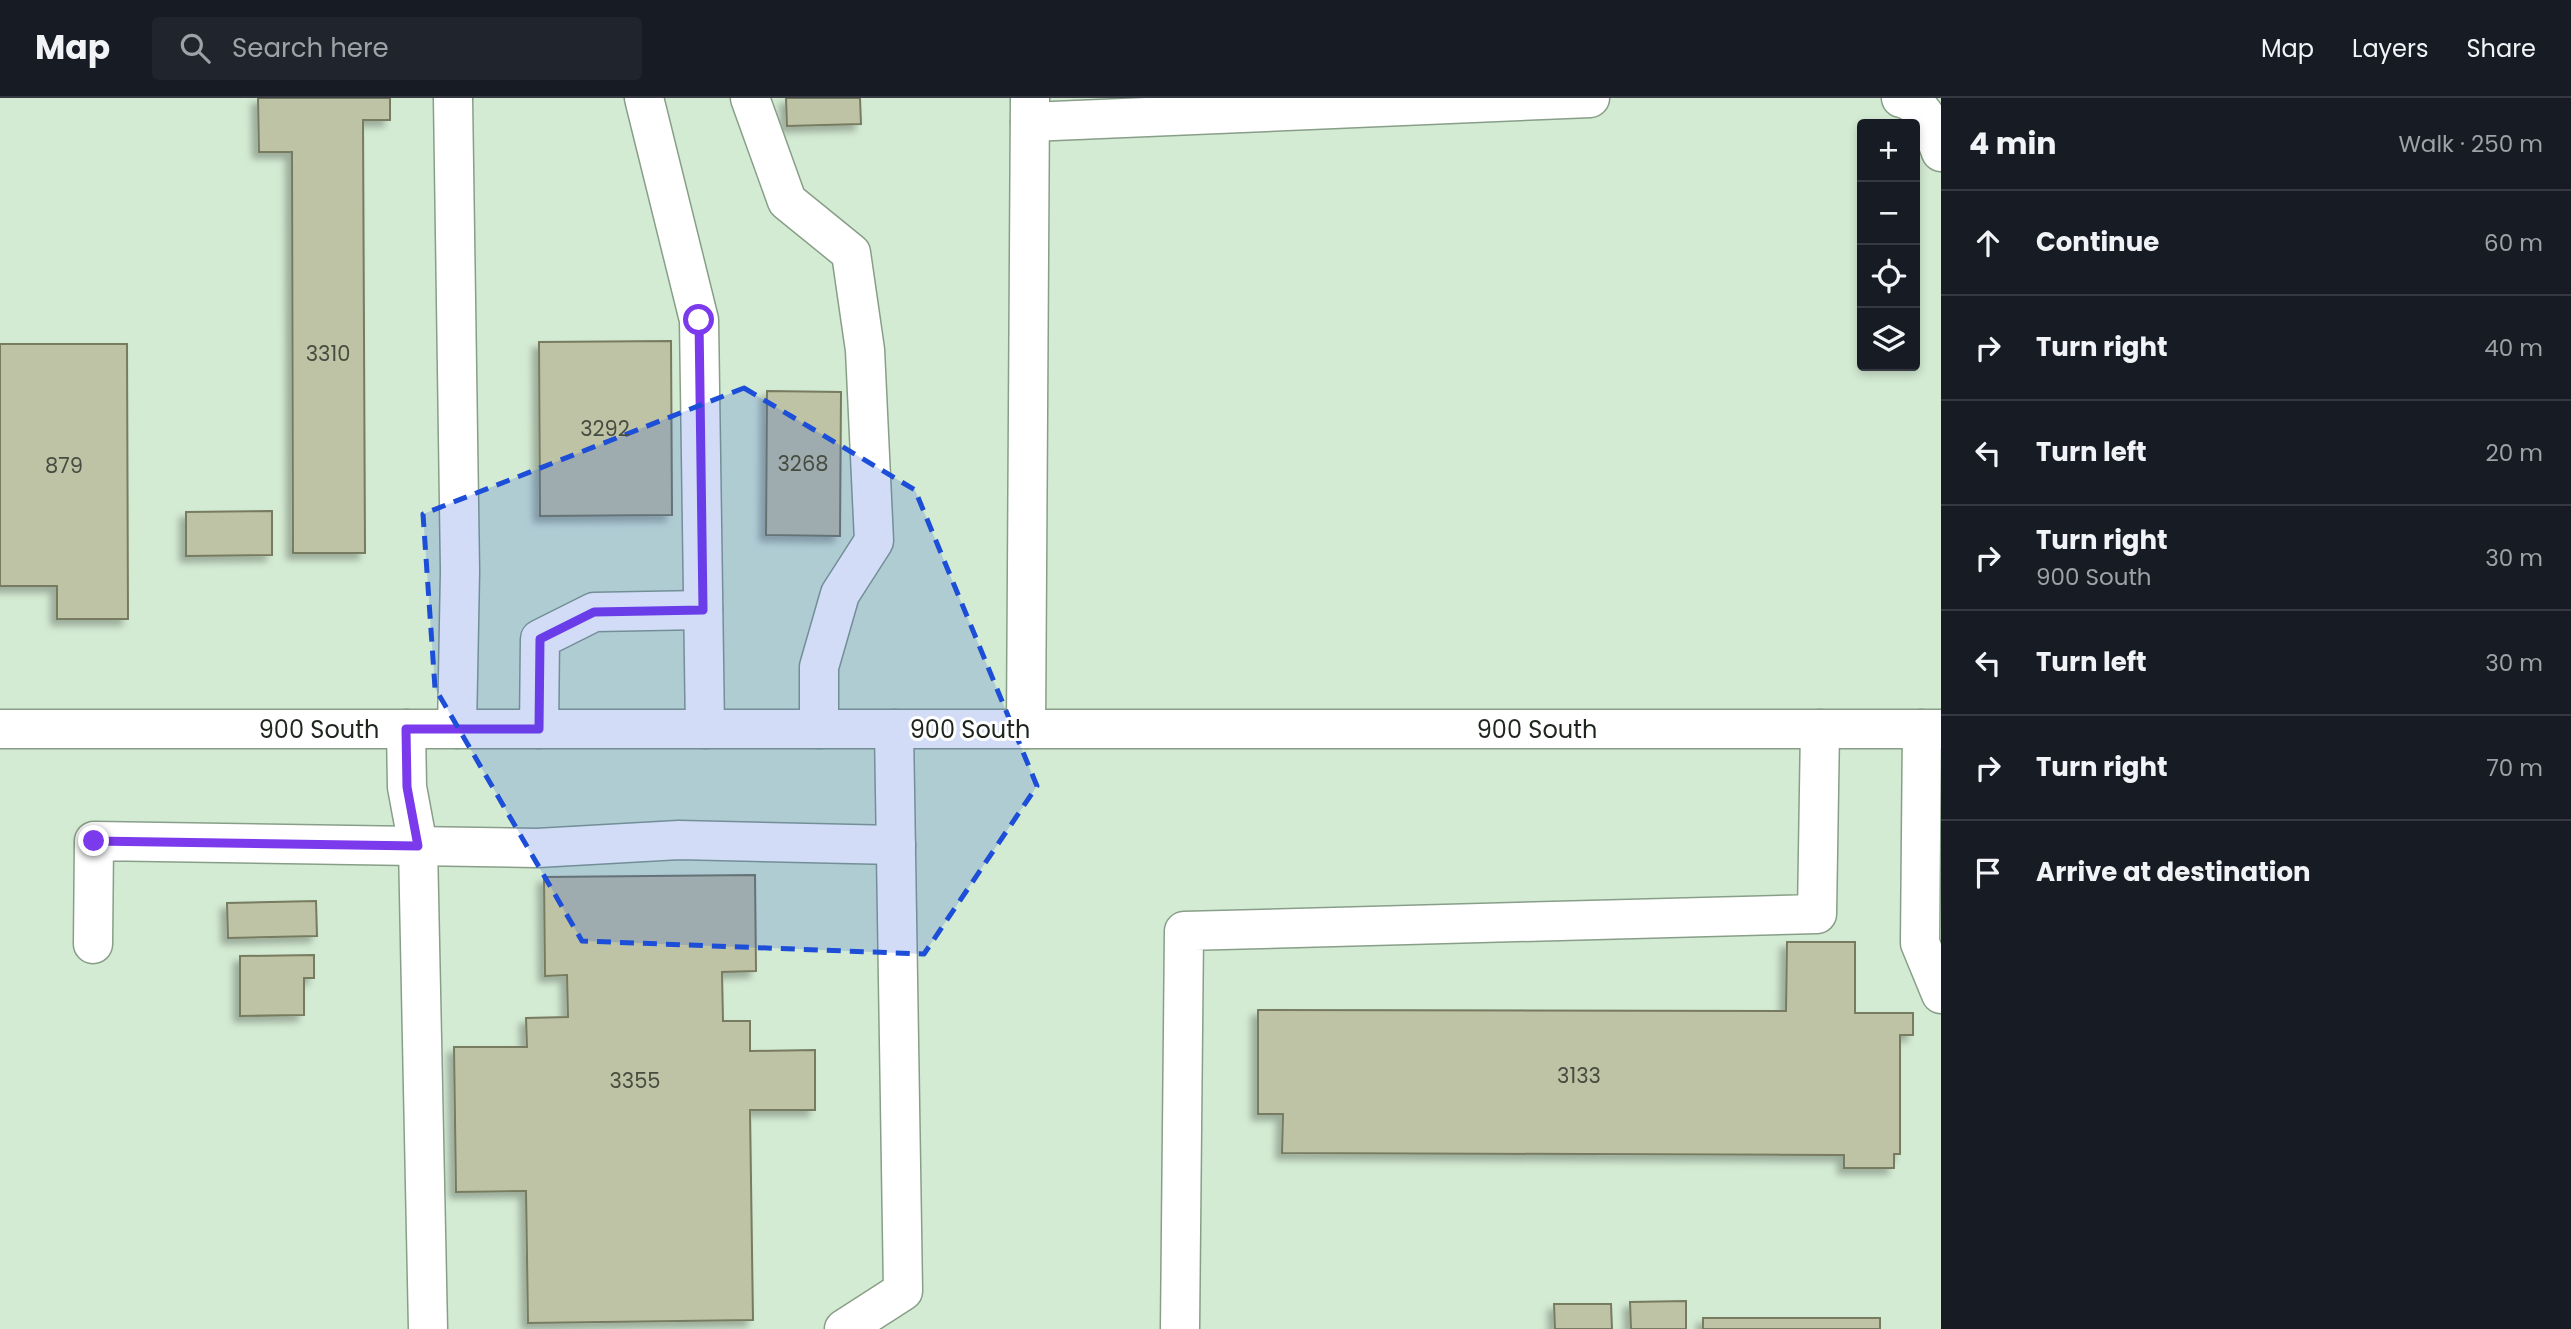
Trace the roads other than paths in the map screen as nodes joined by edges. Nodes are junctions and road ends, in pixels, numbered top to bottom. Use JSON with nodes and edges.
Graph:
{"nodes":[{"id":1,"x":453,"y":98,"type":"edge"},
{"id":2,"x":645,"y":98,"type":"edge"},
{"id":3,"x":750,"y":98,"type":"edge"},
{"id":4,"x":1590,"y":98,"type":"edge"},
{"id":5,"x":1901,"y":98,"type":"edge"},
{"id":6,"x":1030,"y":110,"type":"edge"},
{"id":7,"x":1941,"y":152,"type":"edge"},
{"id":8,"x":703,"y":610,"type":"junction"},
{"id":9,"x":0,"y":729,"type":"edge"},
{"id":10,"x":406,"y":729,"type":"junction"},
{"id":11,"x":457,"y":729,"type":"junction"},
{"id":12,"x":539,"y":729,"type":"junction"},
{"id":13,"x":705,"y":729,"type":"junction"},
{"id":14,"x":819,"y":729,"type":"junction"},
{"id":15,"x":894,"y":729,"type":"junction"},
{"id":16,"x":1026,"y":729,"type":"junction"},
{"id":17,"x":1820,"y":729,"type":"junction"},
{"id":18,"x":1931,"y":729,"type":"edge"},
{"id":19,"x":896,"y":845,"type":"junction"},
{"id":20,"x":418,"y":846,"type":"junction"},
{"id":21,"x":93,"y":944,"type":"dead end"},
{"id":22,"x":1941,"y":994,"type":"edge"},
{"id":23,"x":428,"y":1329,"type":"edge"},
{"id":24,"x":844,"y":1329,"type":"edge"},
{"id":25,"x":1180,"y":1329,"type":"edge"}],
"edges":[{"from":1,"to":11,"type":"street"},
{"from":2,"to":8,"type":"street"},
{"from":3,"to":14,"type":"street"},
{"from":4,"to":6,"type":"street"},
{"from":5,"to":7,"type":"street"},
{"from":6,"to":16,"type":"street"},
{"from":8,"to":12,"type":"street"},
{"from":8,"to":13,"type":"street"},
{"from":9,"to":10,"type":"street","name":"900 South"},
{"from":10,"to":11,"type":"street","name":"900 South"},
{"from":10,"to":20,"type":"street"},
{"from":11,"to":12,"type":"street","name":"900 South"},
{"from":12,"to":13,"type":"street","name":"900 South"},
{"from":13,"to":14,"type":"street","name":"900 South"},
{"from":14,"to":15,"type":"street","name":"900 South"},
{"from":15,"to":16,"type":"street","name":"900 South"},
{"from":15,"to":19,"type":"street"},
{"from":16,"to":17,"type":"street","name":"900 South"},
{"from":17,"to":18,"type":"street","name":"900 South"},
{"from":17,"to":25,"type":"street"},
{"from":18,"to":22,"type":"street"},
{"from":19,"to":20,"type":"street"},
{"from":19,"to":24,"type":"street"},
{"from":20,"to":21,"type":"street"},
{"from":20,"to":23,"type":"street"}]}
